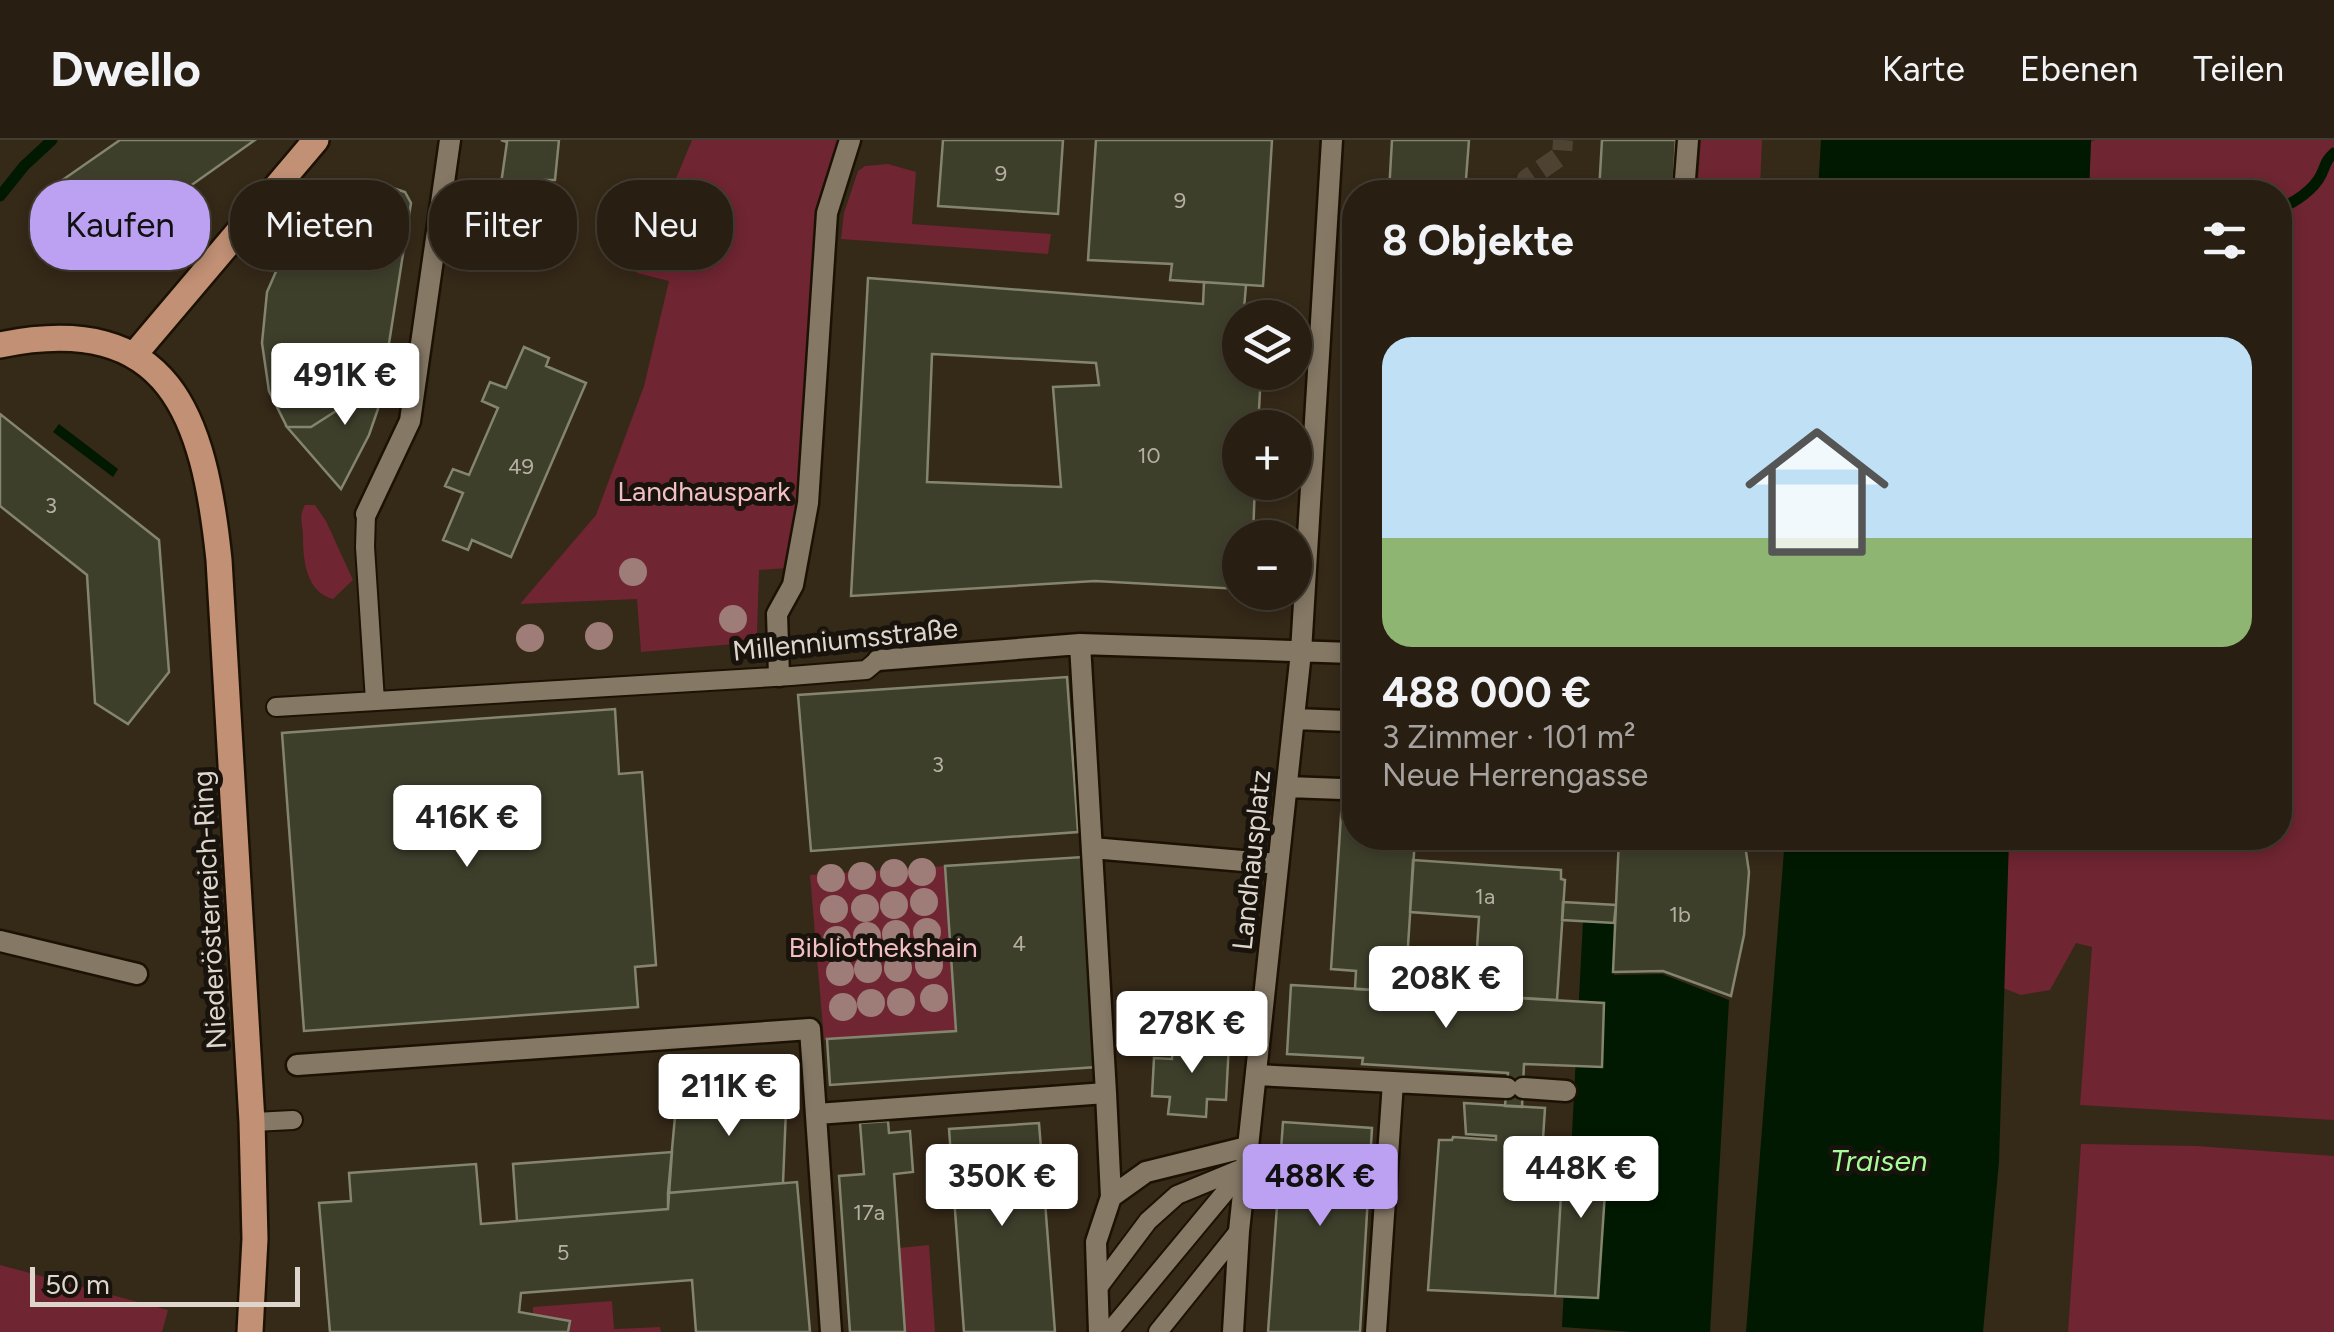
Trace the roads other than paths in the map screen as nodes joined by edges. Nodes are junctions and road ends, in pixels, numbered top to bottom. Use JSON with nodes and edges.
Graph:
{"nodes":[{"id":1,"x":316,"y":140,"type":"edge"},
{"id":2,"x":450,"y":140,"type":"edge"},
{"id":3,"x":850,"y":140,"type":"edge"},
{"id":4,"x":1332,"y":140,"type":"edge"},
{"id":5,"x":1688,"y":140,"type":"edge"},
{"id":6,"x":1685,"y":180,"type":"edge"},
{"id":7,"x":0,"y":345,"type":"edge"},
{"id":8,"x":134,"y":354,"type":"junction"},
{"id":9,"x":366,"y":514,"type":"joint"},
{"id":10,"x":1080,"y":644,"type":"junction"},
{"id":11,"x":1301,"y":652,"type":"junction"},
{"id":12,"x":1342,"y":653,"type":"edge"},
{"id":13,"x":878,"y":660,"type":"joint"},
{"id":14,"x":780,"y":676,"type":"junction"},
{"id":15,"x":375,"y":701,"type":"junction"},
{"id":16,"x":276,"y":708,"type":"dead end"},
{"id":17,"x":1294,"y":720,"type":"junction"},
{"id":18,"x":1342,"y":721,"type":"edge"},
{"id":19,"x":1286,"y":787,"type":"junction"},
{"id":20,"x":1342,"y":789,"type":"dead end"},
{"id":21,"x":1092,"y":848,"type":"junction"},
{"id":22,"x":1278,"y":864,"type":"junction"},
{"id":23,"x":0,"y":942,"type":"edge"},
{"id":24,"x":137,"y":974,"type":"dead end"},
{"id":25,"x":297,"y":1065,"type":"dead end"},
{"id":26,"x":1256,"y":1075,"type":"junction"},
{"id":27,"x":1394,"y":1082,"type":"junction"},
{"id":28,"x":1566,"y":1091,"type":"dead end"},
{"id":29,"x":1106,"y":1093,"type":"junction"},
{"id":30,"x":817,"y":1114,"type":"junction"},
{"id":31,"x":293,"y":1120,"type":"dead end"},
{"id":32,"x":252,"y":1122,"type":"junction"},
{"id":33,"x":1246,"y":1157,"type":"junction"},
{"id":34,"x":1111,"y":1197,"type":"junction"},
{"id":35,"x":1239,"y":1231,"type":"junction"},
{"id":36,"x":1097,"y":1289,"type":"junction"},
{"id":37,"x":250,"y":1332,"type":"edge"},
{"id":38,"x":831,"y":1332,"type":"edge"},
{"id":39,"x":1100,"y":1332,"type":"edge"},
{"id":40,"x":1110,"y":1332,"type":"edge"},
{"id":41,"x":1158,"y":1332,"type":"edge"},
{"id":42,"x":1233,"y":1332,"type":"edge"},
{"id":43,"x":1376,"y":1332,"type":"edge"}],
"edges":[{"from":1,"to":8,"type":"main road"},
{"from":2,"to":9,"type":"street"},
{"from":3,"to":14,"type":"street"},
{"from":4,"to":11,"type":"street","name":"Landhausplatz"},
{"from":5,"to":6,"type":"street"},
{"from":7,"to":8,"type":"main road"},
{"from":8,"to":32,"type":"main road","name":"Niederösterreich-Ring"},
{"from":9,"to":15,"type":"lane"},
{"from":10,"to":11,"type":"street","name":"Millenniumsstraße"},
{"from":10,"to":13,"type":"street","name":"Millenniumsstraße"},
{"from":10,"to":21,"type":"street"},
{"from":11,"to":12,"type":"street","name":"Millenniumsstraße"},
{"from":11,"to":17,"type":"street","name":"Landhausplatz"},
{"from":13,"to":14,"type":"lane","name":"Millenniumsstraße"},
{"from":14,"to":15,"type":"lane","name":"Millenniumsstraße"},
{"from":15,"to":16,"type":"lane","name":"Millenniumsstraße"},
{"from":17,"to":18,"type":"street"},
{"from":17,"to":19,"type":"street","name":"Landhausplatz"},
{"from":19,"to":20,"type":"street"},
{"from":19,"to":22,"type":"street","name":"Landhausplatz"},
{"from":21,"to":22,"type":"street"},
{"from":21,"to":29,"type":"street"},
{"from":22,"to":26,"type":"street","name":"Landhausplatz"},
{"from":23,"to":24,"type":"street"},
{"from":25,"to":30,"type":"street"},
{"from":26,"to":27,"type":"street"},
{"from":26,"to":33,"type":"street","name":"Landhausplatz"},
{"from":27,"to":28,"type":"street"},
{"from":27,"to":43,"type":"street"},
{"from":29,"to":30,"type":"street"},
{"from":29,"to":34,"type":"street"},
{"from":30,"to":38,"type":"street"},
{"from":31,"to":32,"type":"lane"},
{"from":32,"to":37,"type":"main road","name":"Niederösterreich-Ring"},
{"from":33,"to":34,"type":"street"},
{"from":33,"to":35,"type":"street","name":"Landhausplatz"},
{"from":33,"to":36,"type":"lane"},
{"from":33,"to":40,"type":"lane"},
{"from":34,"to":36,"type":"street"},
{"from":35,"to":41,"type":"lane"},
{"from":35,"to":42,"type":"street","name":"Landhausplatz"},
{"from":36,"to":39,"type":"street"}]}
